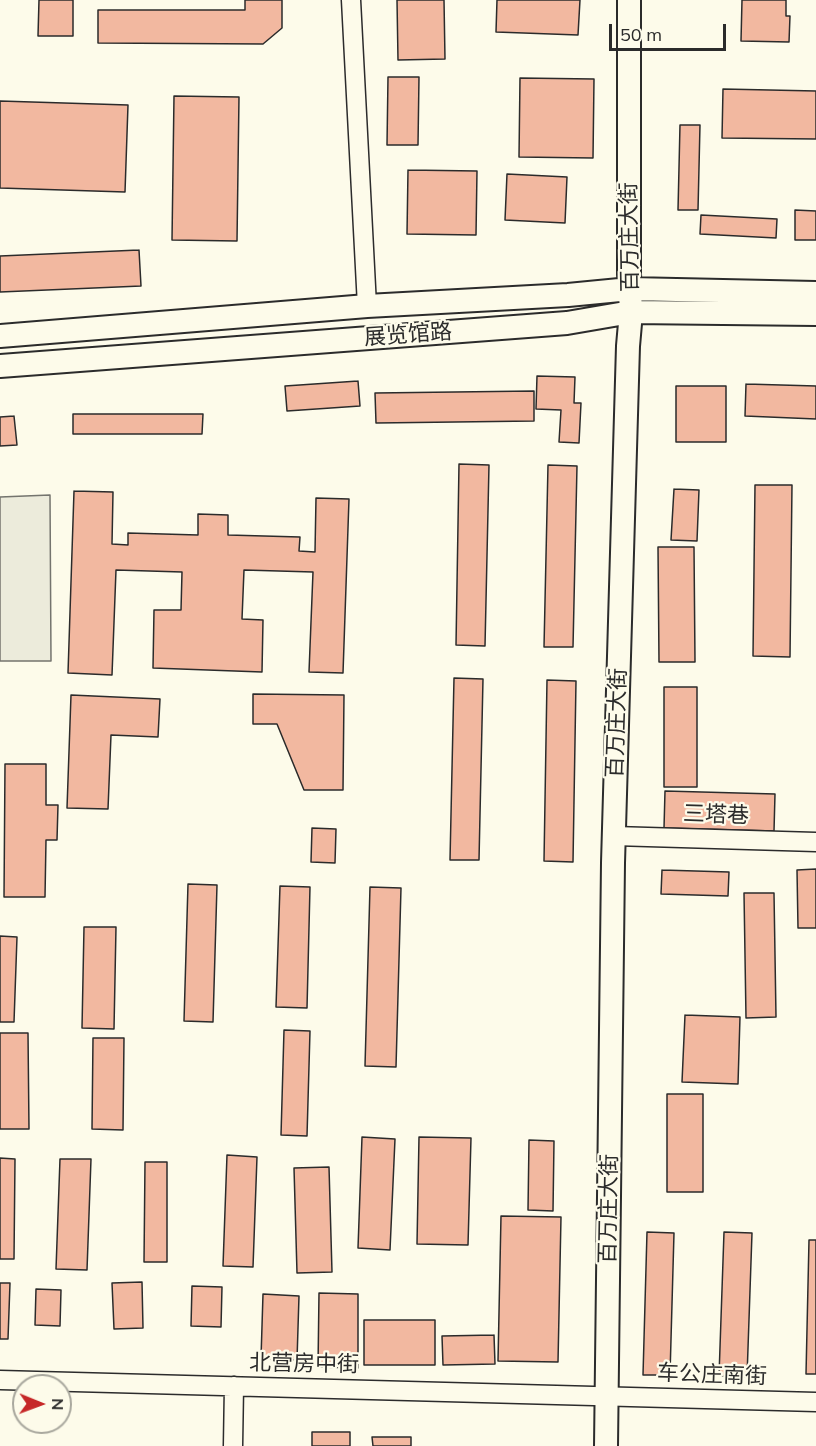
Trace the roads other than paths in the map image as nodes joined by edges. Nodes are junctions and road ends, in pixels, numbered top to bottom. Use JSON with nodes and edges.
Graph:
{"nodes":[{"id":1,"x":351,"y":0,"type":"edge"},
{"id":2,"x":629,"y":0,"type":"edge"},
{"id":3,"x":630,"y":289,"type":"junction"},
{"id":4,"x":816,"y":293,"type":"edge"},
{"id":5,"x":367,"y":306,"type":"junction"},
{"id":6,"x":632,"y":312,"type":"junction"},
{"id":7,"x":816,"y":314,"type":"edge"},
{"id":8,"x":0,"y":336,"type":"edge"},
{"id":9,"x":0,"y":366,"type":"edge"},
{"id":10,"x":614,"y":836,"type":"junction"},
{"id":11,"x":816,"y":842,"type":"edge"},
{"id":12,"x":0,"y":1380,"type":"edge"},
{"id":13,"x":234,"y":1386,"type":"junction"},
{"id":14,"x":607,"y":1396,"type":"junction"},
{"id":15,"x":816,"y":1402,"type":"edge"},
{"id":16,"x":233,"y":1446,"type":"edge"},
{"id":17,"x":606,"y":1446,"type":"edge"}],
"edges":[{"from":1,"to":5,"type":"street"},
{"from":2,"to":3,"type":"main road","name":"百万庄大街"},
{"from":3,"to":4,"type":"main road","name":"展览馆路"},
{"from":3,"to":5,"type":"main road","name":"展览馆路"},
{"from":3,"to":6,"type":"main road","name":"百万庄大街"},
{"from":5,"to":8,"type":"main road","name":"展览馆路"},
{"from":6,"to":7,"type":"main road","name":"展览馆路"},
{"from":6,"to":9,"type":"main road","name":"展览馆路"},
{"from":6,"to":10,"type":"main road","name":"百万庄大街"},
{"from":10,"to":11,"type":"street","name":"三塔巷"},
{"from":10,"to":14,"type":"main road","name":"百万庄大街"},
{"from":12,"to":13,"type":"street","name":"北营房中街"},
{"from":13,"to":14,"type":"street","name":"北营房中街"},
{"from":13,"to":16,"type":"street"},
{"from":14,"to":15,"type":"street","name":"车公庄南街"},
{"from":14,"to":17,"type":"main road","name":"百万庄大街"}]}
